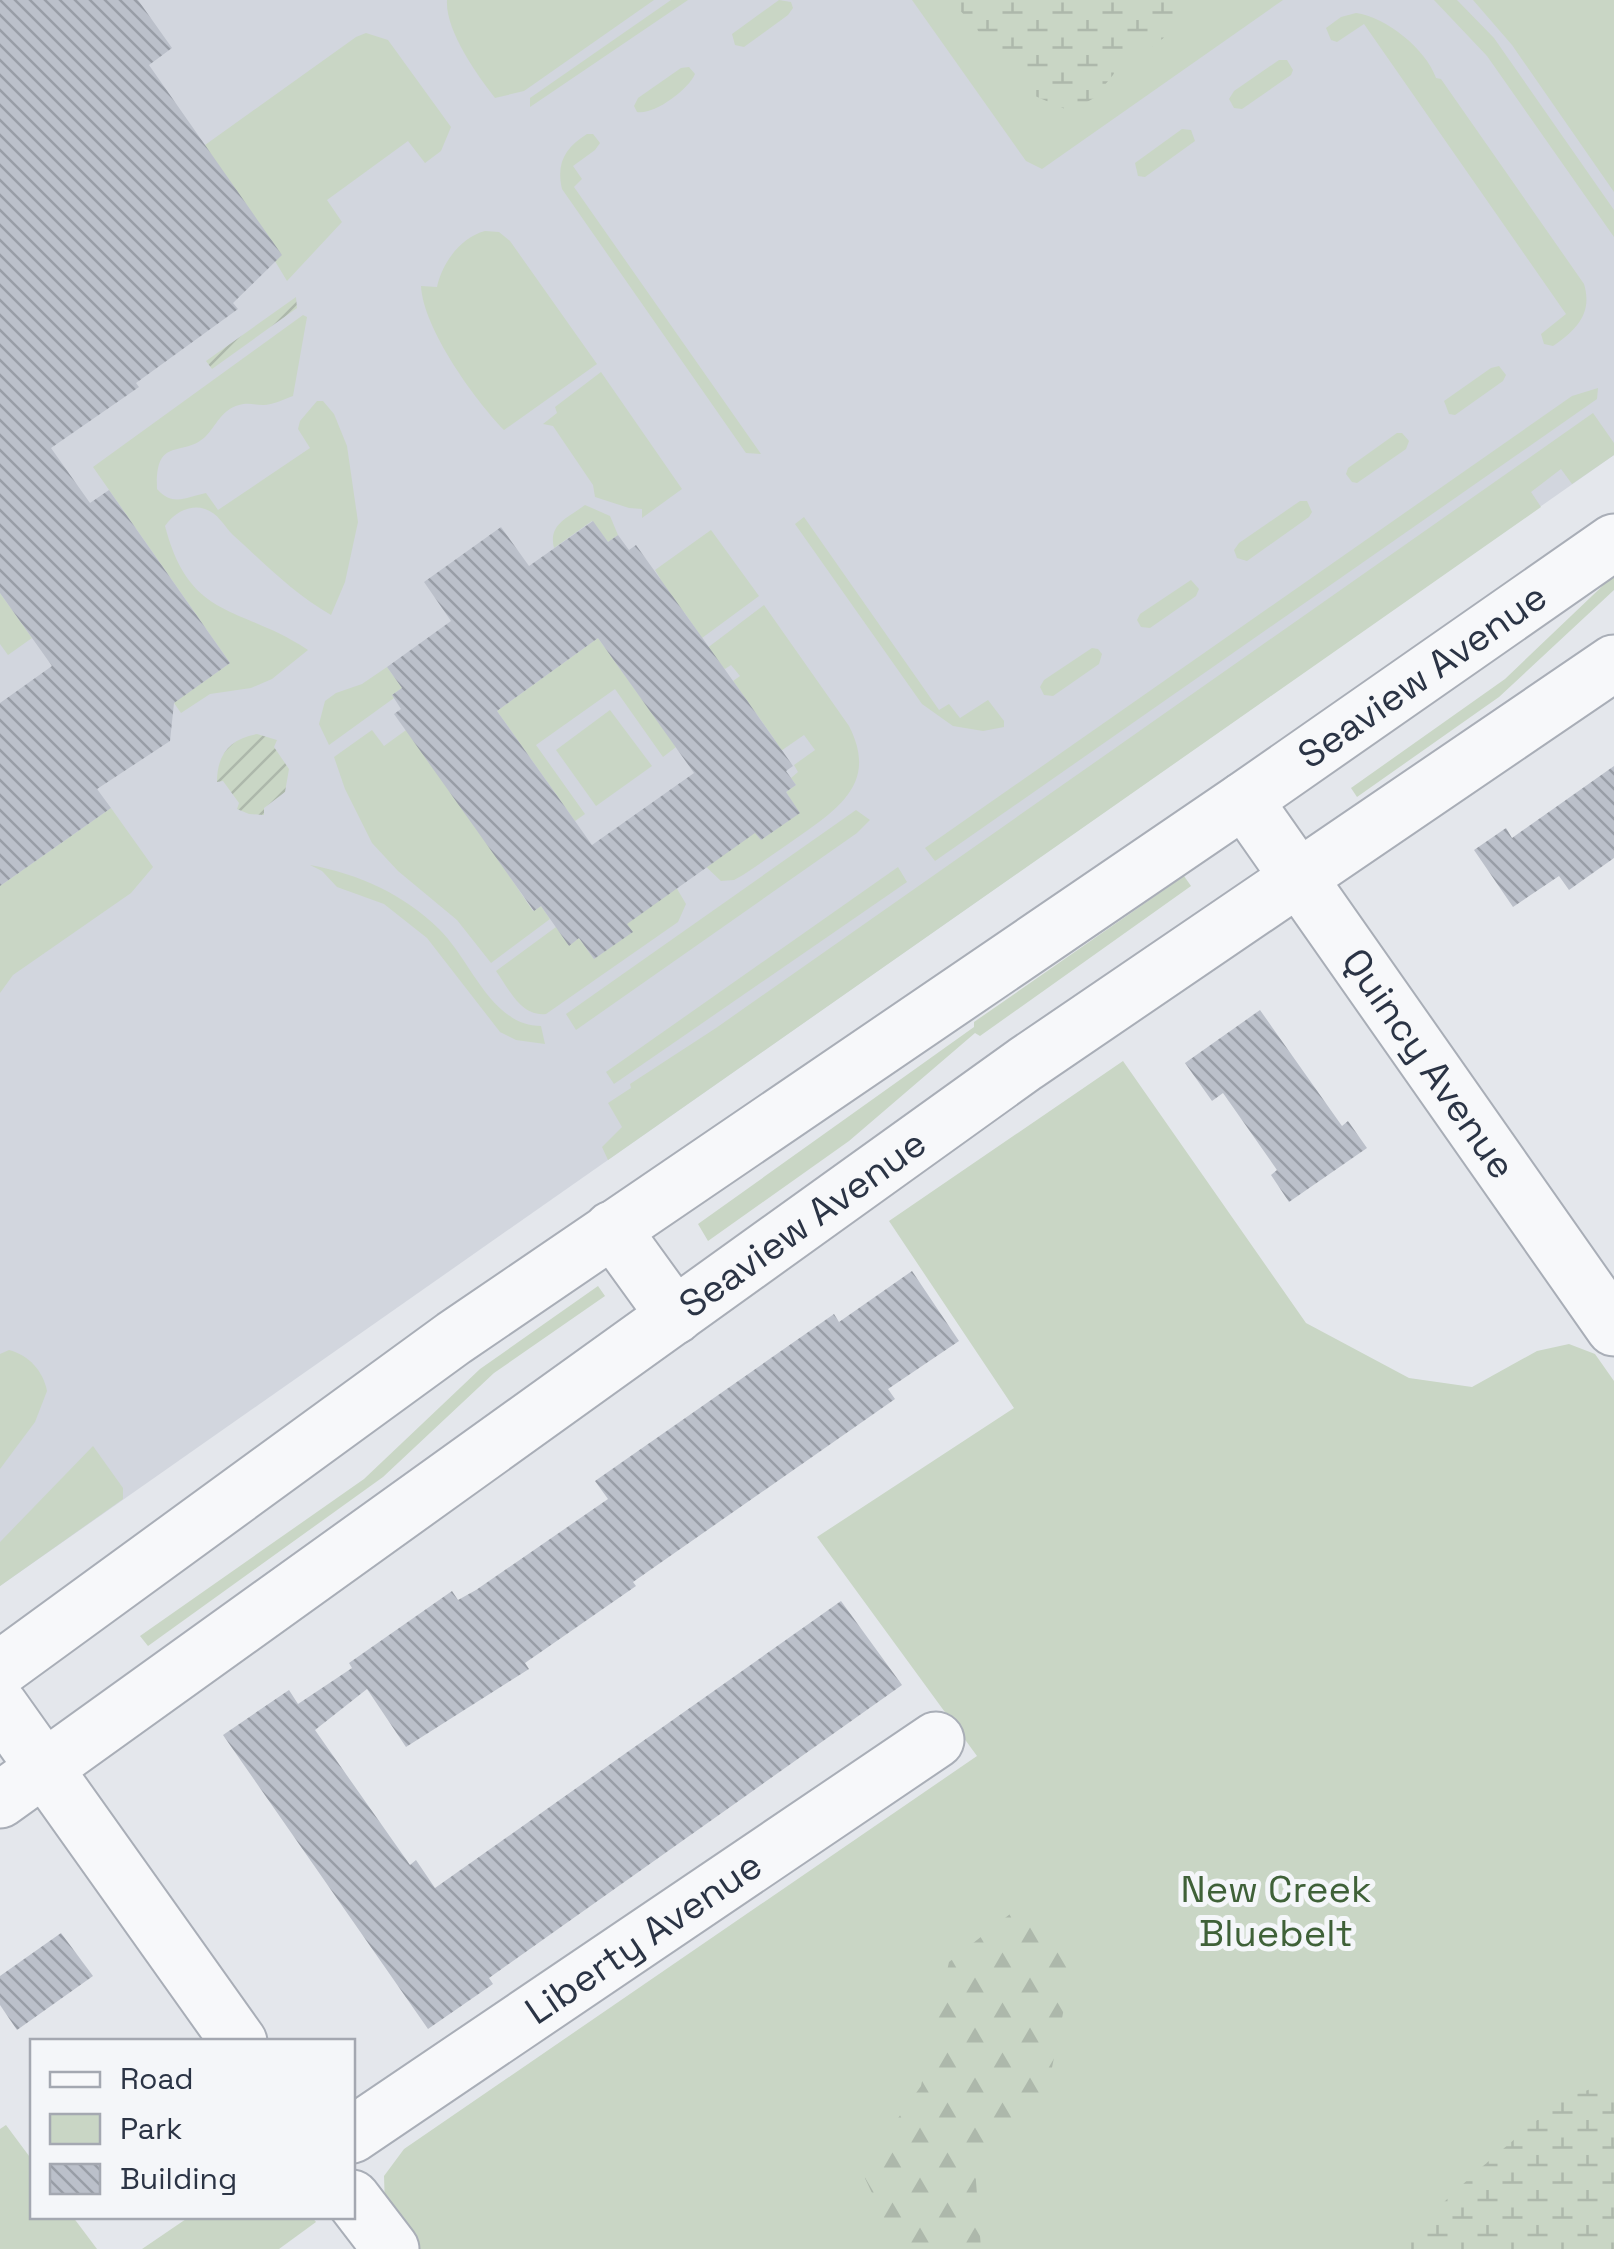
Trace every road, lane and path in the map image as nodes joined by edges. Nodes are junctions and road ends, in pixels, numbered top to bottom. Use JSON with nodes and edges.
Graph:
{"nodes":[{"id":1,"x":1614,"y":542,"type":"edge"},
{"id":2,"x":1614,"y":663,"type":"edge"},
{"id":3,"x":1244,"y":800,"type":"junction"},
{"id":4,"x":1300,"y":880,"type":"junction"},
{"id":5,"x":612,"y":1229,"type":"junction"},
{"id":6,"x":1606,"y":1300,"type":"edge"},
{"id":7,"x":674,"y":1316,"type":"junction"},
{"id":8,"x":0,"y":1669,"type":"edge"},
{"id":9,"x":0,"y":1706,"type":"edge"},
{"id":10,"x":936,"y":1740,"type":"dead end"},
{"id":11,"x":44,"y":1769,"type":"junction"},
{"id":12,"x":0,"y":1800,"type":"edge"},
{"id":13,"x":237,"y":2039,"type":"edge"},
{"id":14,"x":355,"y":2132,"type":"edge"},
{"id":15,"x":355,"y":2202,"type":"edge"},
{"id":16,"x":392,"y":2249,"type":"edge"}],
"edges":[{"from":1,"to":3,"type":"street","name":"Seaview Avenue"},
{"from":2,"to":4,"type":"street","name":"Seaview Avenue"},
{"from":3,"to":4,"type":"street","name":"Quincy Avenue"},
{"from":3,"to":5,"type":"street","name":"Seaview Avenue"},
{"from":4,"to":6,"type":"street","name":"Quincy Avenue"},
{"from":4,"to":7,"type":"street","name":"Seaview Avenue"},
{"from":5,"to":7,"type":"street"},
{"from":5,"to":8,"type":"street","name":"Seaview Avenue"},
{"from":7,"to":11,"type":"street","name":"Seaview Avenue"},
{"from":9,"to":11,"type":"street"},
{"from":10,"to":14,"type":"street","name":"Liberty Avenue"},
{"from":11,"to":12,"type":"street","name":"Seaview Avenue"},
{"from":11,"to":13,"type":"street"},
{"from":15,"to":16,"type":"street"}]}
